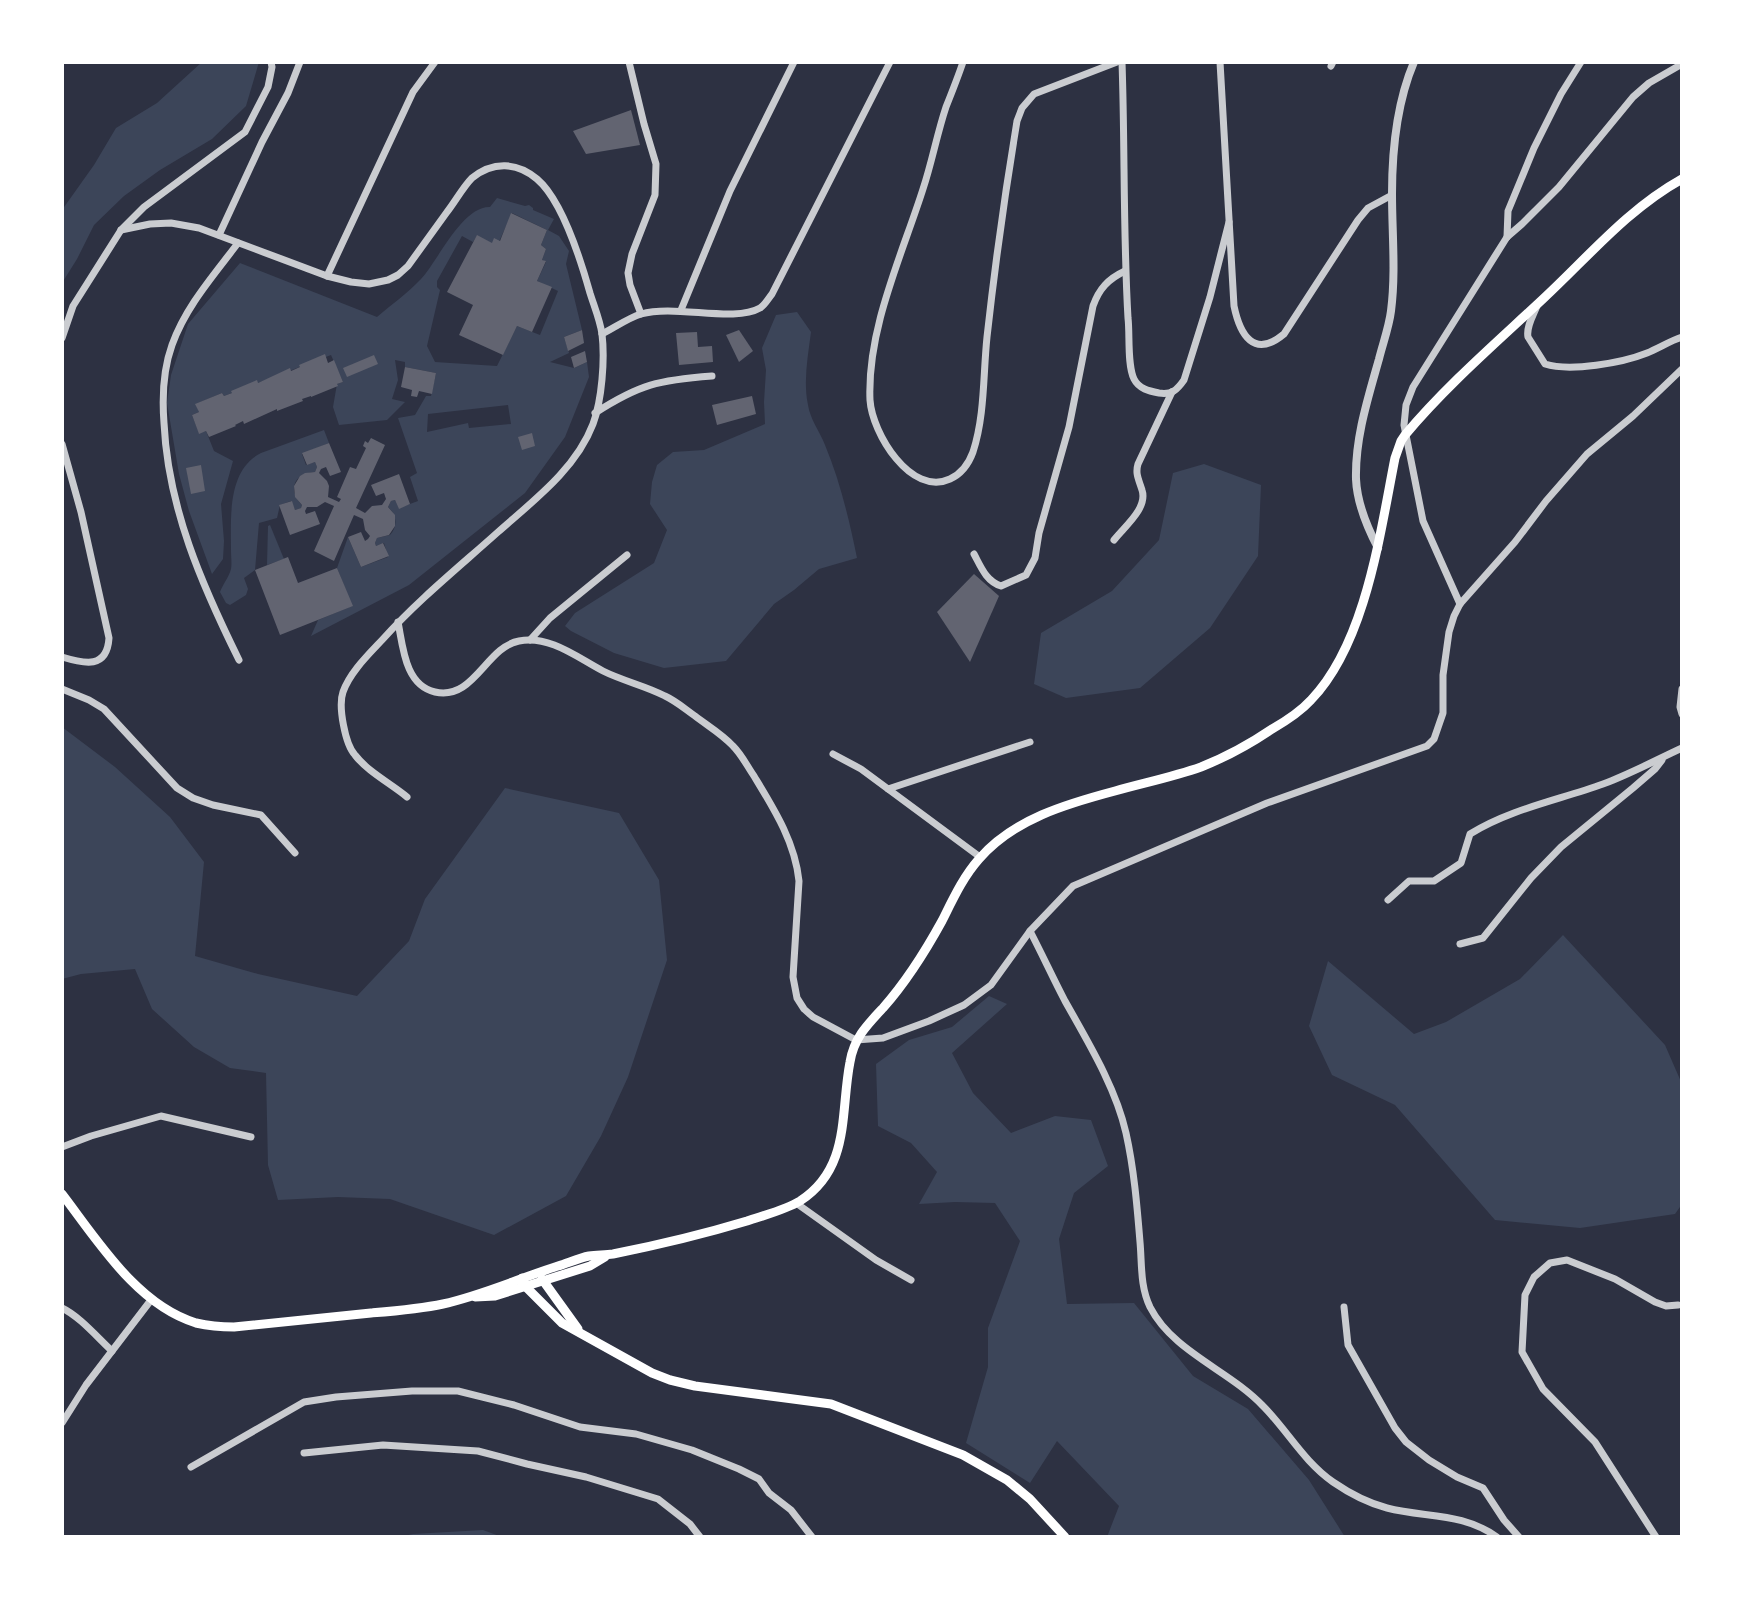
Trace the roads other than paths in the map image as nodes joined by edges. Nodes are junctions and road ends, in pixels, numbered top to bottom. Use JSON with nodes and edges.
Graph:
{"nodes":[{"id":1,"x":271,"y":62,"type":"edge"},
{"id":2,"x":300,"y":62,"type":"edge"},
{"id":3,"x":435,"y":62,"type":"edge"},
{"id":4,"x":629,"y":62,"type":"edge"},
{"id":5,"x":794,"y":62,"type":"edge"},
{"id":6,"x":890,"y":62,"type":"edge"},
{"id":7,"x":963,"y":62,"type":"edge"},
{"id":8,"x":1120,"y":62,"type":"edge"},
{"id":9,"x":1220,"y":62,"type":"edge"},
{"id":10,"x":1414,"y":62,"type":"edge"},
{"id":11,"x":1581,"y":62,"type":"edge"},
{"id":12,"x":1682,"y":64,"type":"edge"},
{"id":13,"x":1682,"y":179,"type":"edge"},
{"id":14,"x":1392,"y":195,"type":"junction"},
{"id":15,"x":1229,"y":222,"type":"junction"},
{"id":16,"x":121,"y":230,"type":"junction"},
{"id":17,"x":219,"y":235,"type":"junction"},
{"id":18,"x":1507,"y":237,"type":"junction"},
{"id":19,"x":238,"y":243,"type":"junction"},
{"id":20,"x":1125,"y":271,"type":"junction"},
{"id":21,"x":327,"y":276,"type":"junction"},
{"id":22,"x":1538,"y":304,"type":"junction"},
{"id":23,"x":681,"y":310,"type":"junction"},
{"id":24,"x":641,"y":314,"type":"junction"},
{"id":25,"x":602,"y":334,"type":"junction"},
{"id":26,"x":1682,"y":337,"type":"edge"},
{"id":27,"x":62,"y":338,"type":"edge"},
{"id":28,"x":1682,"y":369,"type":"edge"},
{"id":29,"x":712,"y":376,"type":"dead end"},
{"id":30,"x":1172,"y":392,"type":"junction"},
{"id":31,"x":595,"y":413,"type":"junction"},
{"id":32,"x":1405,"y":435,"type":"junction"},
{"id":33,"x":62,"y":444,"type":"edge"},
{"id":34,"x":1114,"y":540,"type":"dead end"},
{"id":35,"x":1378,"y":548,"type":"junction"},
{"id":36,"x":974,"y":554,"type":"dead end"},
{"id":37,"x":627,"y":555,"type":"dead end"},
{"id":38,"x":1460,"y":604,"type":"junction"},
{"id":39,"x":398,"y":622,"type":"junction"},
{"id":40,"x":530,"y":640,"type":"junction"},
{"id":41,"x":62,"y":657,"type":"edge"},
{"id":42,"x":239,"y":660,"type":"dead end"},
{"id":43,"x":62,"y":689,"type":"edge"},
{"id":44,"x":1682,"y":689,"type":"edge"},
{"id":45,"x":1682,"y":714,"type":"edge"},
{"id":46,"x":1030,"y":742,"type":"dead end"},
{"id":47,"x":1682,"y":748,"type":"edge"},
{"id":48,"x":833,"y":754,"type":"dead end"},
{"id":49,"x":1666,"y":755,"type":"junction"},
{"id":50,"x":888,"y":789,"type":"junction"},
{"id":51,"x":407,"y":797,"type":"dead end"},
{"id":52,"x":295,"y":853,"type":"dead end"},
{"id":53,"x":980,"y":857,"type":"junction"},
{"id":54,"x":1388,"y":900,"type":"dead end"},
{"id":55,"x":1030,"y":931,"type":"junction"},
{"id":56,"x":1460,"y":944,"type":"dead end"},
{"id":57,"x":856,"y":1040,"type":"junction"},
{"id":58,"x":251,"y":1137,"type":"dead end"},
{"id":59,"x":62,"y":1147,"type":"edge"},
{"id":60,"x":62,"y":1194,"type":"edge"},
{"id":61,"x":796,"y":1203,"type":"junction"},
{"id":62,"x":541,"y":1276,"type":"junction"},
{"id":63,"x":911,"y":1280,"type":"dead end"},
{"id":64,"x":524,"y":1283,"type":"junction"},
{"id":65,"x":151,"y":1300,"type":"junction"},
{"id":66,"x":1678,"y":1305,"type":"dead end"},
{"id":67,"x":1344,"y":1307,"type":"dead end"},
{"id":68,"x":62,"y":1308,"type":"edge"},
{"id":69,"x":580,"y":1331,"type":"junction"},
{"id":70,"x":112,"y":1351,"type":"junction"},
{"id":71,"x":62,"y":1423,"type":"edge"},
{"id":72,"x":304,"y":1453,"type":"dead end"},
{"id":73,"x":191,"y":1467,"type":"dead end"},
{"id":74,"x":700,"y":1537,"type":"edge"},
{"id":75,"x":812,"y":1537,"type":"edge"},
{"id":76,"x":1065,"y":1537,"type":"edge"},
{"id":77,"x":1497,"y":1537,"type":"edge"},
{"id":78,"x":1519,"y":1537,"type":"edge"},
{"id":79,"x":1656,"y":1537,"type":"edge"}],
"edges":[{"from":1,"to":16,"type":"street"},
{"from":2,"to":17,"type":"street"},
{"from":3,"to":21,"type":"street"},
{"from":4,"to":24,"type":"street"},
{"from":5,"to":23,"type":"street"},
{"from":6,"to":23,"type":"street"},
{"from":7,"to":8,"type":"street"},
{"from":8,"to":20,"type":"street"},
{"from":9,"to":15,"type":"street"},
{"from":10,"to":14,"type":"street"},
{"from":11,"to":18,"type":"street"},
{"from":12,"to":18,"type":"street"},
{"from":13,"to":22,"type":"main road"},
{"from":14,"to":15,"type":"street"},
{"from":14,"to":35,"type":"street"},
{"from":15,"to":30,"type":"street"},
{"from":16,"to":17,"type":"street"},
{"from":16,"to":27,"type":"street"},
{"from":17,"to":19,"type":"street"},
{"from":18,"to":32,"type":"street"},
{"from":19,"to":21,"type":"street"},
{"from":19,"to":42,"type":"street"},
{"from":20,"to":30,"type":"street"},
{"from":20,"to":36,"type":"street"},
{"from":21,"to":25,"type":"street"},
{"from":22,"to":26,"type":"street"},
{"from":22,"to":32,"type":"main road"},
{"from":23,"to":24,"type":"street"},
{"from":24,"to":25,"type":"street"},
{"from":25,"to":31,"type":"street"},
{"from":28,"to":38,"type":"street"},
{"from":29,"to":31,"type":"street"},
{"from":30,"to":34,"type":"street"},
{"from":31,"to":39,"type":"street"},
{"from":32,"to":35,"type":"main road"},
{"from":32,"to":38,"type":"street"},
{"from":33,"to":41,"type":"street"},
{"from":35,"to":53,"type":"main road"},
{"from":37,"to":40,"type":"street"},
{"from":38,"to":55,"type":"street"},
{"from":39,"to":40,"type":"street"},
{"from":39,"to":51,"type":"street"},
{"from":40,"to":57,"type":"street"},
{"from":43,"to":52,"type":"street"},
{"from":44,"to":45,"type":"street"},
{"from":46,"to":50,"type":"street"},
{"from":47,"to":49,"type":"street"},
{"from":48,"to":50,"type":"street"},
{"from":49,"to":54,"type":"street"},
{"from":49,"to":56,"type":"street"},
{"from":50,"to":53,"type":"street"},
{"from":53,"to":57,"type":"main road"},
{"from":55,"to":57,"type":"street"},
{"from":55,"to":77,"type":"street"},
{"from":57,"to":61,"type":"main road"},
{"from":58,"to":59,"type":"street"},
{"from":60,"to":65,"type":"main road"},
{"from":61,"to":62,"type":"main road"},
{"from":61,"to":63,"type":"street"},
{"from":62,"to":64,"type":"main road"},
{"from":62,"to":69,"type":"main road"},
{"from":64,"to":65,"type":"main road"},
{"from":64,"to":69,"type":"main road"},
{"from":65,"to":70,"type":"street"},
{"from":66,"to":79,"type":"street"},
{"from":67,"to":78,"type":"street"},
{"from":68,"to":70,"type":"street"},
{"from":69,"to":76,"type":"main road"},
{"from":70,"to":71,"type":"street"},
{"from":72,"to":74,"type":"street"},
{"from":73,"to":75,"type":"street"}]}
